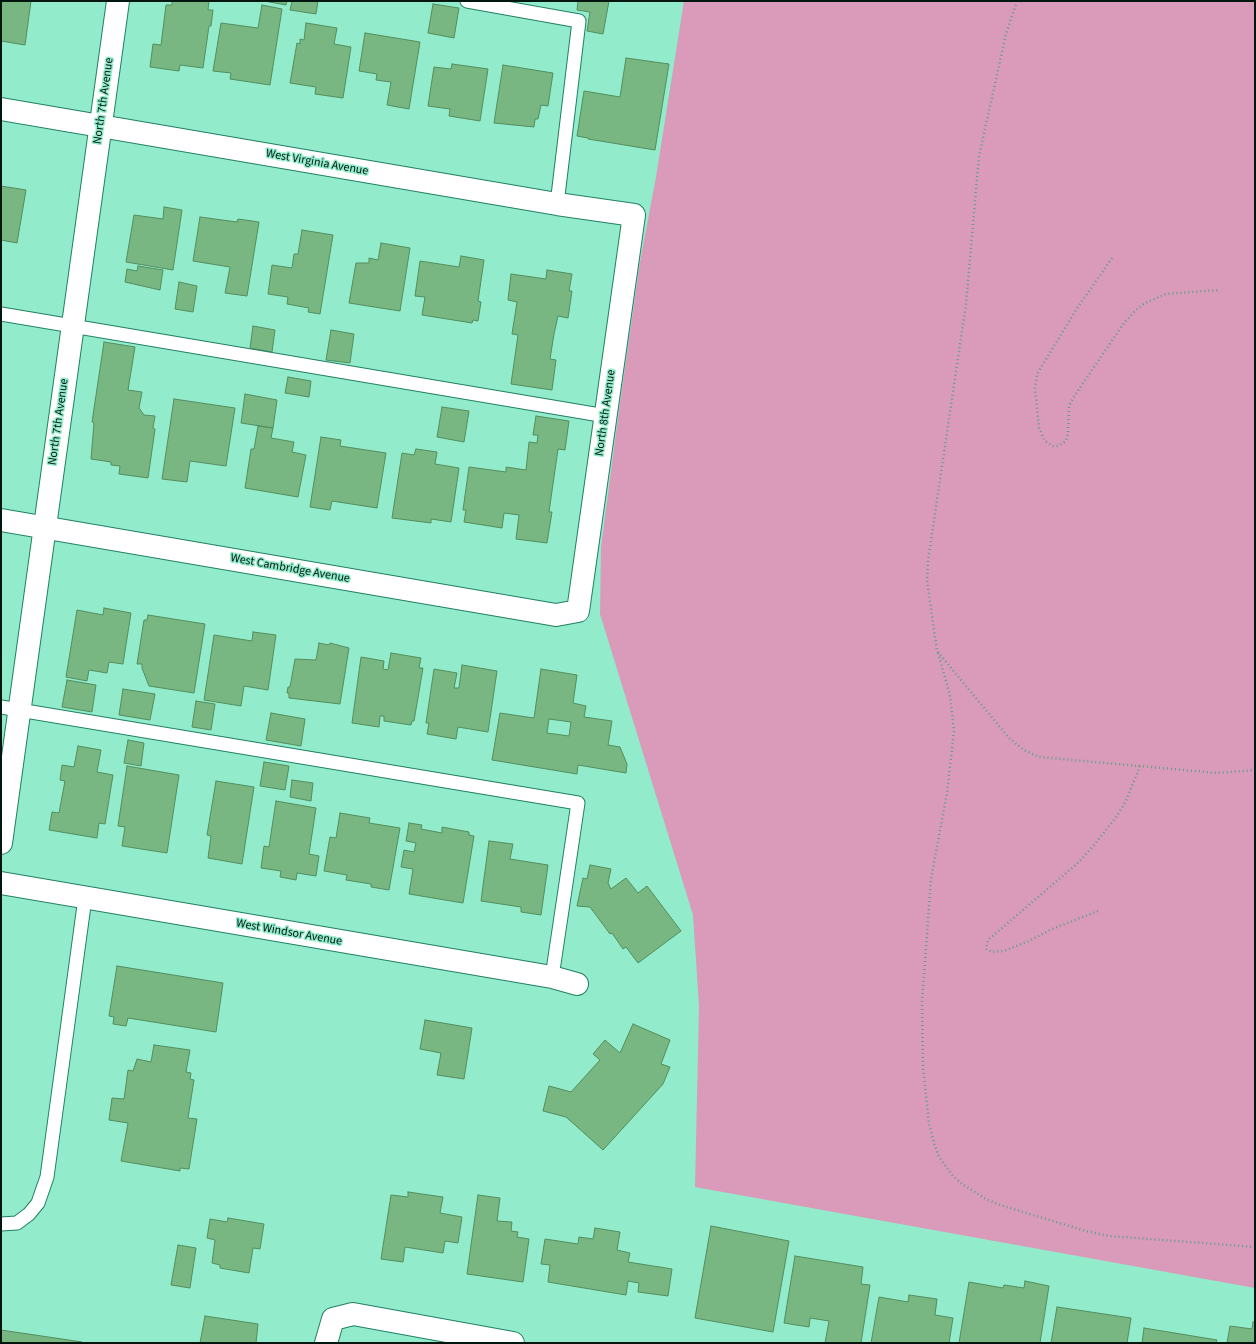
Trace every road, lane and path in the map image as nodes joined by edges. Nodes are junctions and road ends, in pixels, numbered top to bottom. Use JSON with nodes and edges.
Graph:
{"nodes":[{"id":1,"x":118,"y":1,"type":"edge"},
{"id":2,"x":467,"y":1,"type":"edge"},
{"id":3,"x":1017,"y":1,"type":"edge"},
{"id":4,"x":1,"y":109,"type":"edge"},
{"id":5,"x":101,"y":125,"type":"junction"},
{"id":6,"x":557,"y":204,"type":"junction"},
{"id":7,"x":634,"y":215,"type":"joint"},
{"id":8,"x":1112,"y":258,"type":"dead end"},
{"id":9,"x":1219,"y":290,"type":"dead end"},
{"id":10,"x":1,"y":314,"type":"edge"},
{"id":11,"x":72,"y":327,"type":"junction"},
{"id":12,"x":606,"y":416,"type":"junction"},
{"id":13,"x":1,"y":520,"type":"edge"},
{"id":14,"x":44,"y":527,"type":"junction"},
{"id":15,"x":578,"y":611,"type":"joint"},
{"id":16,"x":937,"y":651,"type":"junction"},
{"id":17,"x":10,"y":708,"type":"edge"},
{"id":18,"x":1140,"y":766,"type":"junction"},
{"id":19,"x":1255,"y":770,"type":"edge"},
{"id":20,"x":1,"y":843,"type":"edge"},
{"id":21,"x":1,"y":883,"type":"edge"},
{"id":22,"x":85,"y":898,"type":"junction"},
{"id":23,"x":1098,"y":911,"type":"dead end"},
{"id":24,"x":552,"y":977,"type":"junction"},
{"id":25,"x":577,"y":984,"type":"dead end"},
{"id":26,"x":1,"y":1224,"type":"edge"},
{"id":27,"x":1255,"y":1247,"type":"edge"},
{"id":28,"x":326,"y":1343,"type":"edge"},
{"id":29,"x":513,"y":1343,"type":"edge"}],
"edges":[{"from":1,"to":5,"type":"street","name":"North 7th Avenue"},
{"from":2,"to":6,"type":"lane"},
{"from":3,"to":16,"type":"path"},
{"from":4,"to":5,"type":"street","name":"West Virginia Avenue"},
{"from":5,"to":6,"type":"street","name":"West Virginia Avenue"},
{"from":5,"to":11,"type":"street","name":"North 7th Avenue"},
{"from":6,"to":7,"type":"street","name":"West Virginia Avenue"},
{"from":7,"to":12,"type":"street","name":"North 8th Avenue"},
{"from":8,"to":9,"type":"path"},
{"from":10,"to":11,"type":"lane"},
{"from":11,"to":12,"type":"lane"},
{"from":11,"to":14,"type":"street","name":"North 7th Avenue"},
{"from":12,"to":15,"type":"street","name":"North 8th Avenue"},
{"from":13,"to":14,"type":"street","name":"West Cambridge Avenue"},
{"from":14,"to":15,"type":"street","name":"West Cambridge Avenue"},
{"from":14,"to":17,"type":"street","name":"North 7th Avenue"},
{"from":16,"to":18,"type":"path"},
{"from":16,"to":27,"type":"path"},
{"from":17,"to":20,"type":"street","name":"North 7th Avenue"},
{"from":17,"to":24,"type":"lane"},
{"from":18,"to":19,"type":"path"},
{"from":18,"to":23,"type":"path"},
{"from":21,"to":22,"type":"street","name":"West Windsor Avenue"},
{"from":22,"to":24,"type":"street","name":"West Windsor Avenue"},
{"from":22,"to":26,"type":"lane"},
{"from":24,"to":25,"type":"street","name":"West Windsor Avenue"},
{"from":28,"to":29,"type":"street"}]}
